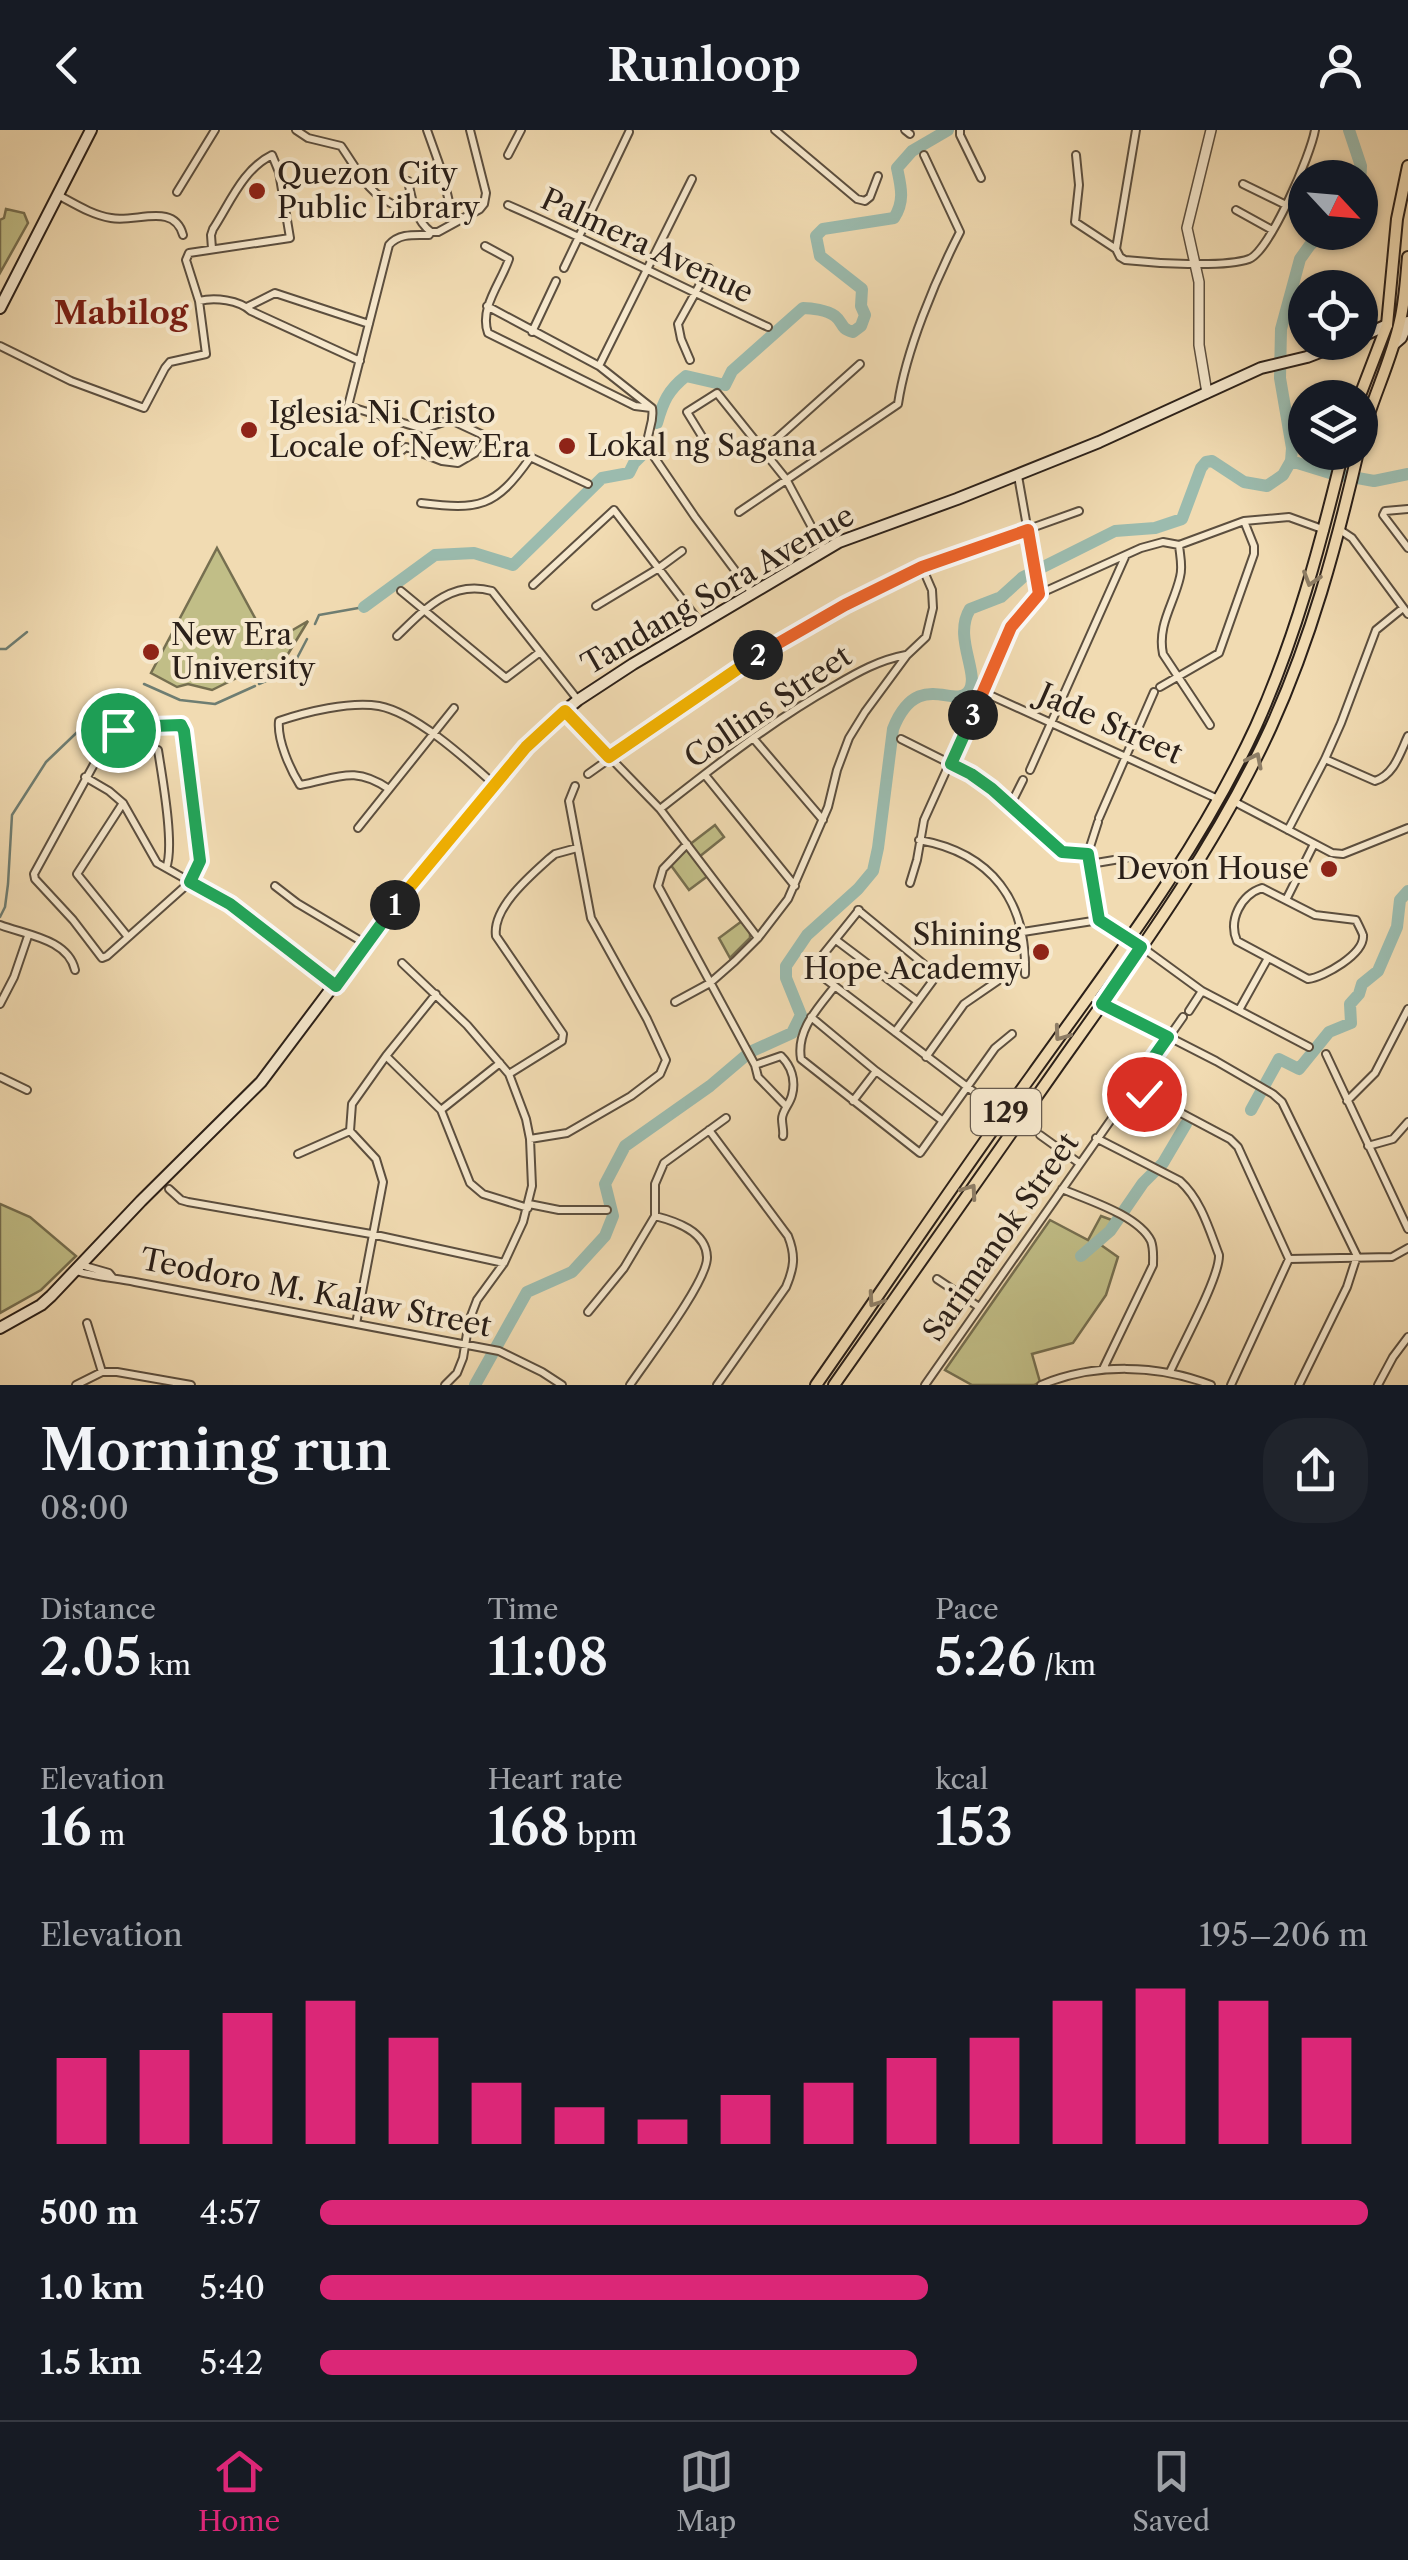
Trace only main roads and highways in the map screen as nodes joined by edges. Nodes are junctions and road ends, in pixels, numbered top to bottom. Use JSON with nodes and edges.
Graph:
{"nodes":[{"id":1,"x":92,"y":130,"type":"edge"},
{"id":2,"x":1408,"y":166,"type":"edge"},
{"id":3,"x":1405,"y":193,"type":"edge"},
{"id":4,"x":1408,"y":257,"type":"edge"},
{"id":5,"x":1406,"y":307,"type":"edge"},
{"id":6,"x":0,"y":308,"type":"edge"},
{"id":7,"x":1408,"y":322,"type":"edge"},
{"id":8,"x":1388,"y":325,"type":"junction"},
{"id":9,"x":1378,"y":329,"type":"edge"},
{"id":10,"x":1394,"y":344,"type":"junction"},
{"id":11,"x":1290,"y":360,"type":"edge"},
{"id":12,"x":1366,"y":380,"type":"edge"},
{"id":13,"x":1378,"y":387,"type":"edge"},
{"id":14,"x":1339,"y":470,"type":"edge"},
{"id":15,"x":1354,"y":470,"type":"edge"},
{"id":16,"x":1196,"y":838,"type":"junction"},
{"id":17,"x":1207,"y":845,"type":"junction"},
{"id":18,"x":0,"y":1328,"type":"edge"},
{"id":19,"x":824,"y":1373,"type":"junction"},
{"id":20,"x":835,"y":1383,"type":"edge"},
{"id":21,"x":816,"y":1385,"type":"edge"}],
"edges":[{"from":1,"to":6,"type":"main road"},
{"from":2,"to":3,"type":"main road"},
{"from":3,"to":8,"type":"main road"},
{"from":4,"to":5,"type":"main road"},
{"from":5,"to":10,"type":"main road"},
{"from":7,"to":10,"type":"main road"},
{"from":8,"to":9,"type":"main road"},
{"from":8,"to":12,"type":"main road"},
{"from":10,"to":13,"type":"main road"},
{"from":11,"to":18,"type":"main road","name":"Tandang Sora Avenue"},
{"from":14,"to":16,"type":"main road","number":"129","one_way":true},
{"from":17,"to":15,"type":"main road","number":"129","one_way":true},
{"from":16,"to":17,"type":"main road"},
{"from":16,"to":19,"type":"main road","number":"129","one_way":true},
{"from":20,"to":17,"type":"main road","number":"129","one_way":true},
{"from":19,"to":20,"type":"main road"},
{"from":19,"to":21,"type":"main road","number":"129"}]}
